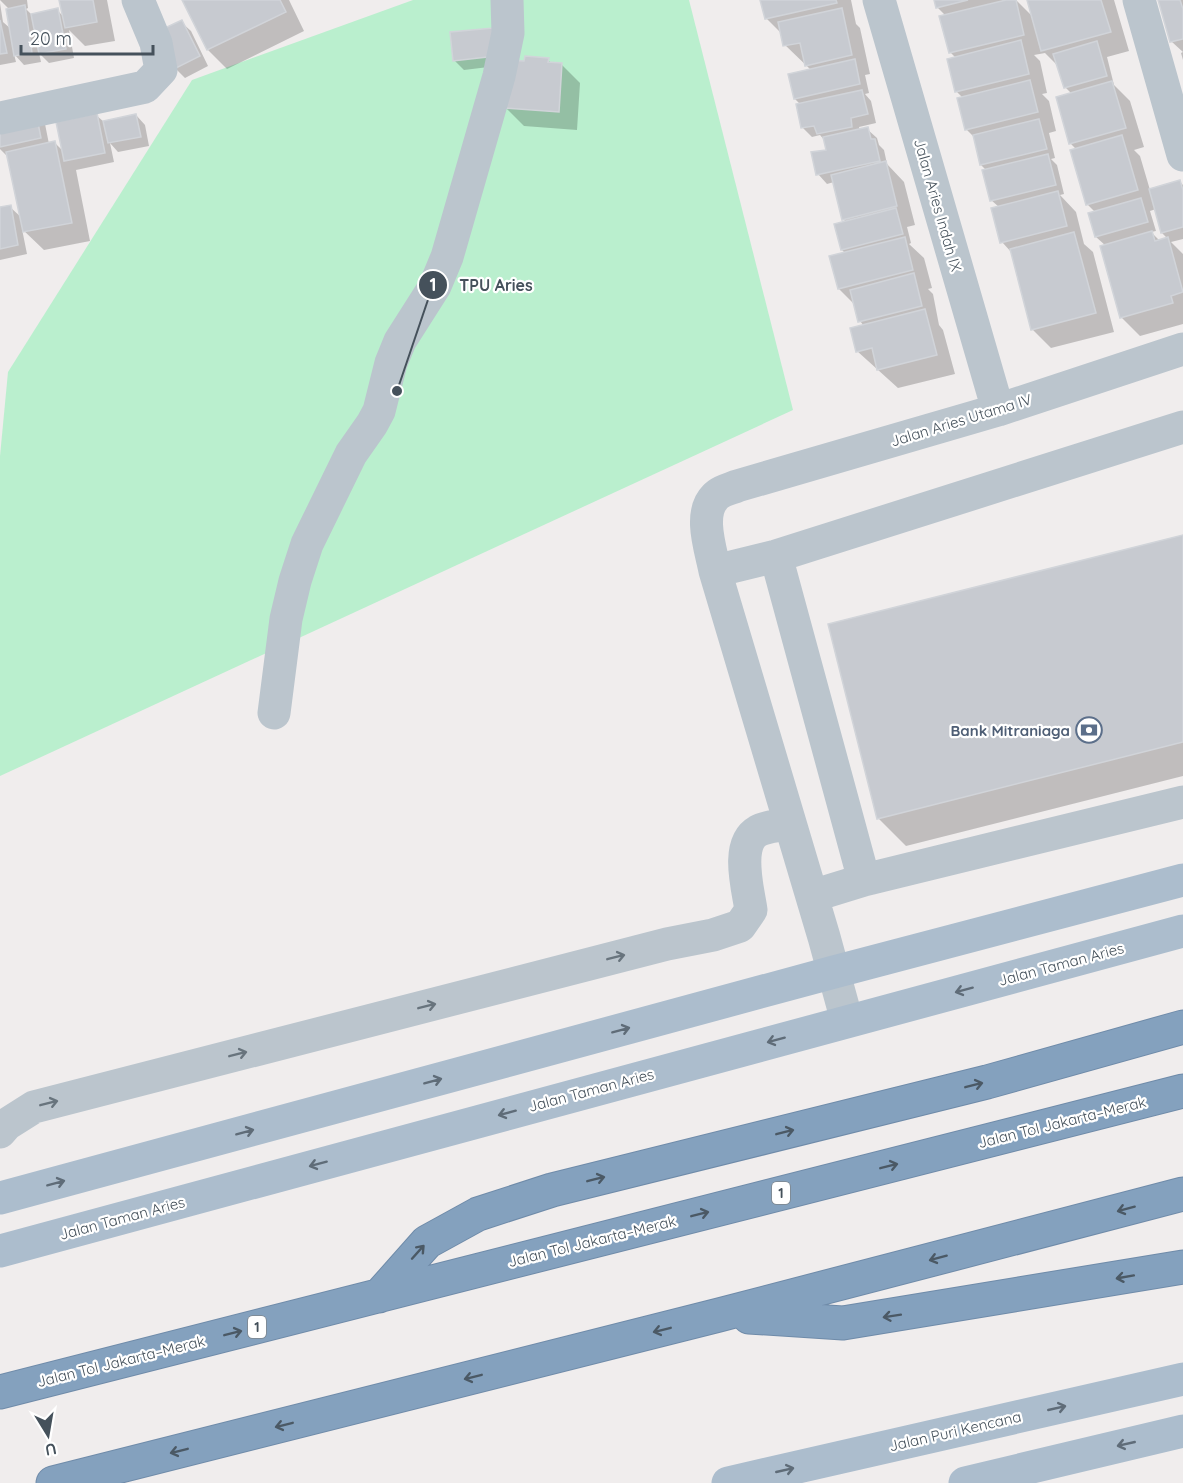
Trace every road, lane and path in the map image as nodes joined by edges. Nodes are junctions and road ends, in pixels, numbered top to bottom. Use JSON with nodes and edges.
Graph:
{"nodes":[{"id":1,"x":138,"y":0,"type":"edge"},
{"id":2,"x":507,"y":0,"type":"edge"},
{"id":3,"x":879,"y":0,"type":"edge"},
{"id":4,"x":1139,"y":0,"type":"edge"},
{"id":5,"x":0,"y":118,"type":"edge"},
{"id":6,"x":1183,"y":155,"type":"edge"},
{"id":7,"x":1183,"y":349,"type":"edge"},
{"id":8,"x":998,"y":410,"type":"junction"},
{"id":9,"x":1183,"y":427,"type":"edge"},
{"id":10,"x":776,"y":556,"type":"junction"},
{"id":11,"x":715,"y":571,"type":"junction"},
{"id":12,"x":274,"y":713,"type":"dead end"},
{"id":13,"x":1183,"y":802,"type":"edge"},
{"id":14,"x":790,"y":824,"type":"junction"},
{"id":15,"x":864,"y":880,"type":"junction"},
{"id":16,"x":1183,"y":880,"type":"edge"},
{"id":17,"x":812,"y":896,"type":"junction"},
{"id":18,"x":1183,"y":931,"type":"edge"},
{"id":19,"x":834,"y":972,"type":"junction"},
{"id":20,"x":848,"y":1022,"type":"junction"},
{"id":21,"x":1183,"y":1027,"type":"edge"},
{"id":22,"x":1183,"y":1091,"type":"edge"},
{"id":23,"x":0,"y":1132,"type":"edge"},
{"id":24,"x":1183,"y":1194,"type":"edge"},
{"id":25,"x":0,"y":1198,"type":"edge"},
{"id":26,"x":0,"y":1251,"type":"edge"},
{"id":27,"x":1183,"y":1267,"type":"edge"},
{"id":28,"x":378,"y":1296,"type":"junction"},
{"id":29,"x":719,"y":1316,"type":"junction"},
{"id":30,"x":1183,"y":1379,"type":"edge"},
{"id":31,"x":0,"y":1392,"type":"edge"},
{"id":32,"x":1183,"y":1431,"type":"edge"},
{"id":33,"x":53,"y":1483,"type":"edge"},
{"id":34,"x":728,"y":1483,"type":"edge"},
{"id":35,"x":965,"y":1483,"type":"edge"}],
"edges":[{"from":1,"to":5,"type":"street"},
{"from":2,"to":12,"type":"street"},
{"from":3,"to":8,"type":"street","name":"Jalan Aries Indah IX"},
{"from":4,"to":6,"type":"street"},
{"from":7,"to":8,"type":"street","name":"Jalan Aries Utama IV"},
{"from":8,"to":11,"type":"street","name":"Jalan Aries Utama IV"},
{"from":9,"to":10,"type":"street"},
{"from":10,"to":11,"type":"street"},
{"from":10,"to":15,"type":"street"},
{"from":11,"to":14,"type":"street"},
{"from":13,"to":15,"type":"street"},
{"from":14,"to":17,"type":"street"},
{"from":23,"to":14,"type":"street","one_way":true},
{"from":15,"to":17,"type":"street"},
{"from":16,"to":19,"type":"main road"},
{"from":17,"to":19,"type":"street"},
{"from":18,"to":20,"type":"main road","name":"Jalan Taman Aries","one_way":true},
{"from":19,"to":20,"type":"street"},
{"from":25,"to":19,"type":"main road","one_way":true},
{"from":20,"to":26,"type":"main road","name":"Jalan Taman Aries","one_way":true},
{"from":28,"to":21,"type":"highway","one_way":true},
{"from":28,"to":22,"type":"highway","name":"Jalan Tol Jakarta–Merak","number":"1","one_way":true},
{"from":24,"to":29,"type":"highway","one_way":true},
{"from":27,"to":29,"type":"highway","one_way":true},
{"from":31,"to":28,"type":"highway","name":"Jalan Tol Jakarta–Merak","number":"1","one_way":true},
{"from":29,"to":33,"type":"highway","one_way":true},
{"from":34,"to":30,"type":"main road","name":"Jalan Puri Kencana","one_way":true},
{"from":32,"to":35,"type":"main road","one_way":true}]}
